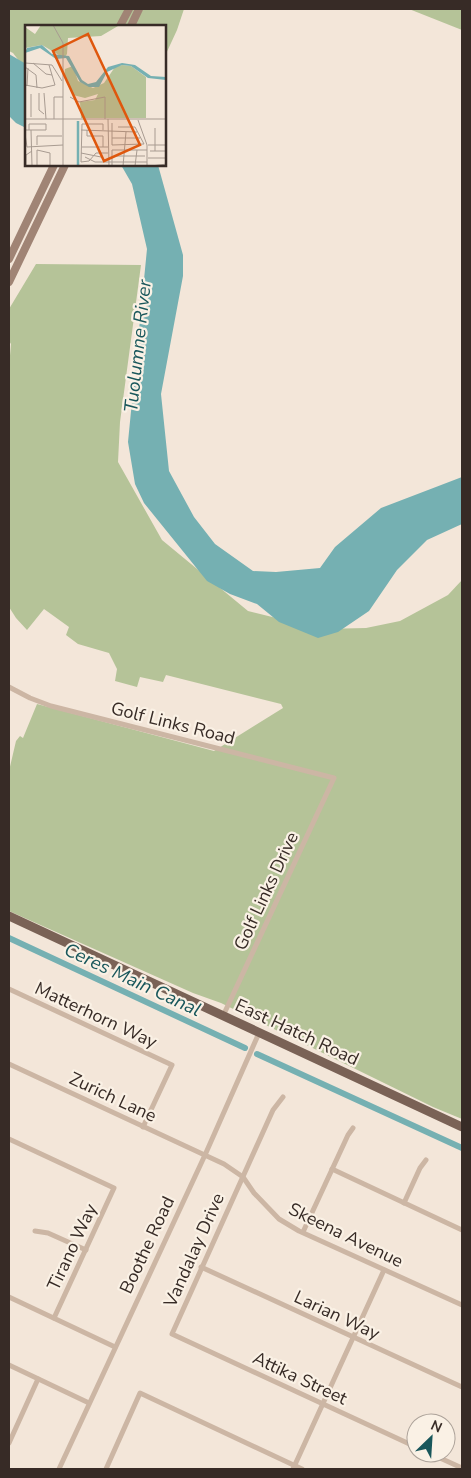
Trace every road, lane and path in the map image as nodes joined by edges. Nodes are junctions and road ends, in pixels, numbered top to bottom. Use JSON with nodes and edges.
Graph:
{"nodes":[{"id":1,"x":129,"y":9,"type":"edge"},
{"id":2,"x":139,"y":9,"type":"edge"},
{"id":3,"x":121,"y":25,"type":"edge"},
{"id":4,"x":131,"y":25,"type":"edge"},
{"id":5,"x":54,"y":166,"type":"edge"},
{"id":6,"x":65,"y":166,"type":"edge"},
{"id":7,"x":9,"y":259,"type":"edge"},
{"id":8,"x":9,"y":282,"type":"edge"},
{"id":9,"x":9,"y":687,"type":"edge"},
{"id":10,"x":334,"y":778,"type":"joint"},
{"id":11,"x":9,"y":916,"type":"edge"},
{"id":12,"x":9,"y":989,"type":"edge"},
{"id":13,"x":223,"y":1016,"type":"junction"},
{"id":14,"x":259,"y":1032,"type":"junction"},
{"id":15,"x":9,"y":1064,"type":"edge"},
{"id":16,"x":283,"y":1097,"type":"dead end"},
{"id":17,"x":143,"y":1127,"type":"junction"},
{"id":18,"x":462,"y":1127,"type":"edge"},
{"id":19,"x":353,"y":1128,"type":"dead end"},
{"id":20,"x":9,"y":1139,"type":"edge"},
{"id":21,"x":205,"y":1155,"type":"junction"},
{"id":22,"x":426,"y":1160,"type":"dead end"},
{"id":23,"x":332,"y":1169,"type":"junction"},
{"id":24,"x":242,"y":1177,"type":"junction"},
{"id":25,"x":404,"y":1203,"type":"junction"},
{"id":26,"x":35,"y":1230,"type":"dead end"},
{"id":27,"x":462,"y":1230,"type":"edge"},
{"id":28,"x":303,"y":1232,"type":"junction"},
{"id":29,"x":86,"y":1250,"type":"junction"},
{"id":30,"x":201,"y":1267,"type":"junction"},
{"id":31,"x":384,"y":1270,"type":"junction"},
{"id":32,"x":9,"y":1297,"type":"edge"},
{"id":33,"x":462,"y":1306,"type":"edge"},
{"id":34,"x":54,"y":1318,"type":"junction"},
{"id":35,"x":172,"y":1334,"type":"joint"},
{"id":36,"x":353,"y":1338,"type":"junction"},
{"id":37,"x":115,"y":1347,"type":"junction"},
{"id":38,"x":9,"y":1365,"type":"edge"},
{"id":39,"x":38,"y":1379,"type":"junction"},
{"id":40,"x":462,"y":1387,"type":"edge"},
{"id":41,"x":89,"y":1403,"type":"junction"},
{"id":42,"x":323,"y":1404,"type":"junction"},
{"id":43,"x":406,"y":1442,"type":"edge"},
{"id":44,"x":9,"y":1443,"type":"edge"},
{"id":45,"x":294,"y":1468,"type":"edge"},
{"id":46,"x":59,"y":1469,"type":"edge"},
{"id":47,"x":106,"y":1469,"type":"edge"},
{"id":48,"x":302,"y":1469,"type":"edge"}],
"edges":[{"from":1,"to":3,"type":"main road"},
{"from":2,"to":4,"type":"main road"},
{"from":5,"to":7,"type":"main road"},
{"from":6,"to":8,"type":"main road"},
{"from":9,"to":10,"type":"street","name":"Golf Links Road"},
{"from":10,"to":13,"type":"street","name":"Golf Links Drive"},
{"from":11,"to":13,"type":"main road","name":"East Hatch Road"},
{"from":12,"to":17,"type":"street","name":"Matterhorn Way"},
{"from":13,"to":14,"type":"main road","name":"East Hatch Road"},
{"from":14,"to":18,"type":"main road","name":"East Hatch Road"},
{"from":14,"to":21,"type":"street","name":"Boothe Road"},
{"from":15,"to":17,"type":"street","name":"Zurich Lane"},
{"from":16,"to":24,"type":"street","name":"Vandalay Drive"},
{"from":17,"to":21,"type":"street","name":"Zurich Lane"},
{"from":19,"to":23,"type":"street"},
{"from":20,"to":29,"type":"street","name":"Tirano Way"},
{"from":21,"to":24,"type":"street","name":"Skeena Avenue"},
{"from":21,"to":37,"type":"street","name":"Boothe Road"},
{"from":22,"to":25,"type":"street"},
{"from":23,"to":25,"type":"street"},
{"from":23,"to":28,"type":"street"},
{"from":24,"to":28,"type":"street","name":"Skeena Avenue"},
{"from":24,"to":30,"type":"street","name":"Vandalay Drive"},
{"from":25,"to":27,"type":"street"},
{"from":26,"to":29,"type":"street"},
{"from":28,"to":31,"type":"street","name":"Skeena Avenue"},
{"from":29,"to":34,"type":"street","name":"Tirano Way"},
{"from":30,"to":35,"type":"street","name":"Vandalay Drive"},
{"from":30,"to":36,"type":"street","name":"Larian Way"},
{"from":31,"to":33,"type":"street","name":"Skeena Avenue"},
{"from":31,"to":36,"type":"street"},
{"from":32,"to":34,"type":"street"},
{"from":34,"to":37,"type":"street"},
{"from":35,"to":42,"type":"street","name":"Attika Street"},
{"from":36,"to":40,"type":"street","name":"Larian Way"},
{"from":36,"to":42,"type":"street"},
{"from":37,"to":41,"type":"street","name":"Boothe Road"},
{"from":38,"to":39,"type":"street"},
{"from":39,"to":41,"type":"street"},
{"from":39,"to":44,"type":"street"},
{"from":41,"to":46,"type":"street","name":"Boothe Road"},
{"from":42,"to":43,"type":"street","name":"Attika Street"},
{"from":42,"to":45,"type":"street"},
{"from":45,"to":47,"type":"street"},
{"from":45,"to":48,"type":"street"}]}
